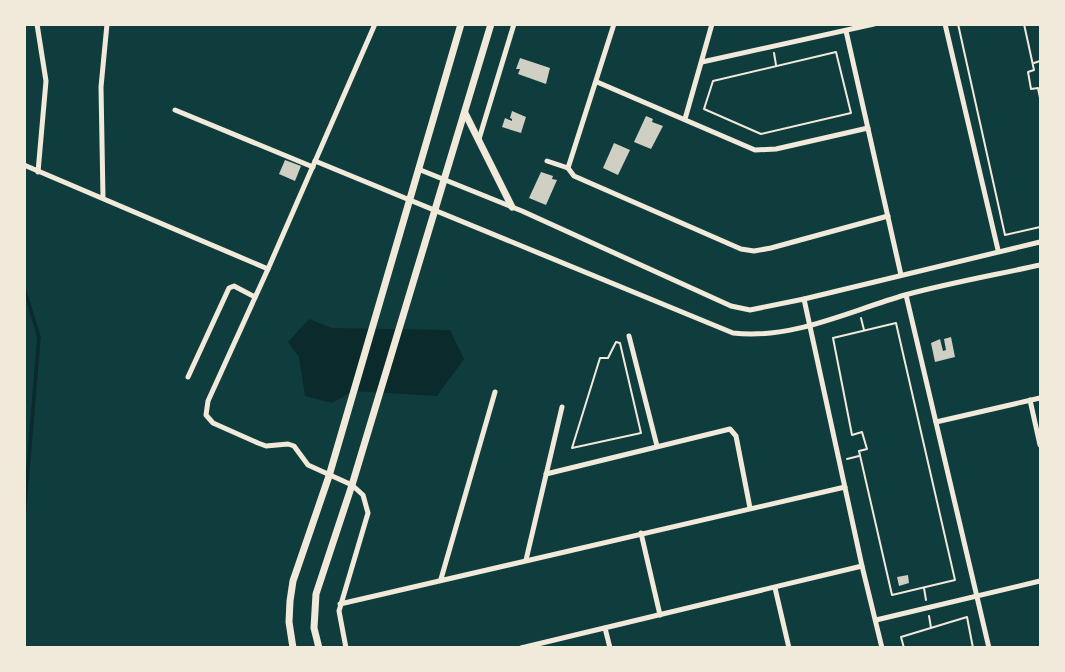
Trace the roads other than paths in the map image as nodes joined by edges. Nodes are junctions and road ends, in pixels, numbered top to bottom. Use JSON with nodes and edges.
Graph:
{"nodes":[{"id":1,"x":37,"y":24,"type":"edge"},
{"id":2,"x":107,"y":24,"type":"edge"},
{"id":3,"x":375,"y":24,"type":"edge"},
{"id":4,"x":461,"y":24,"type":"edge"},
{"id":5,"x":491,"y":24,"type":"edge"},
{"id":6,"x":514,"y":24,"type":"edge"},
{"id":7,"x":614,"y":24,"type":"edge"},
{"id":8,"x":712,"y":24,"type":"edge"},
{"id":9,"x":874,"y":24,"type":"edge"},
{"id":10,"x":945,"y":24,"type":"edge"},
{"id":11,"x":846,"y":31,"type":"junction"},
{"id":12,"x":702,"y":62,"type":"junction"},
{"id":13,"x":597,"y":82,"type":"junction"},
{"id":14,"x":175,"y":110,"type":"dead end"},
{"id":15,"x":465,"y":113,"type":"junction"},
{"id":16,"x":685,"y":119,"type":"junction"},
{"id":17,"x":868,"y":128,"type":"junction"},
{"id":18,"x":479,"y":139,"type":"junction"},
{"id":19,"x":547,"y":161,"type":"dead end"},
{"id":20,"x":314,"y":164,"type":"junction"},
{"id":21,"x":24,"y":165,"type":"edge"},
{"id":22,"x":568,"y":168,"type":"junction"},
{"id":23,"x":418,"y":169,"type":"junction"},
{"id":24,"x":38,"y":172,"type":"junction"},
{"id":25,"x":446,"y":178,"type":"junction"},
{"id":26,"x":103,"y":198,"type":"junction"},
{"id":27,"x":410,"y":199,"type":"junction"},
{"id":28,"x":512,"y":206,"type":"junction"},
{"id":29,"x":436,"y":209,"type":"junction"},
{"id":30,"x":888,"y":216,"type":"junction"},
{"id":31,"x":1041,"y":242,"type":"edge"},
{"id":32,"x":998,"y":250,"type":"junction"},
{"id":33,"x":1041,"y":265,"type":"edge"},
{"id":34,"x":268,"y":269,"type":"junction"},
{"id":35,"x":901,"y":275,"type":"junction"},
{"id":36,"x":906,"y":295,"type":"junction"},
{"id":37,"x":255,"y":297,"type":"junction"},
{"id":38,"x":804,"y":299,"type":"junction"},
{"id":39,"x":809,"y":325,"type":"junction"},
{"id":40,"x":629,"y":336,"type":"dead end"},
{"id":41,"x":187,"y":377,"type":"dead end"},
{"id":42,"x":495,"y":392,"type":"dead end"},
{"id":43,"x":1041,"y":398,"type":"edge"},
{"id":44,"x":1030,"y":400,"type":"junction"},
{"id":45,"x":562,"y":407,"type":"dead end"},
{"id":46,"x":936,"y":422,"type":"junction"},
{"id":47,"x":1041,"y":445,"type":"edge"},
{"id":48,"x":657,"y":446,"type":"junction"},
{"id":49,"x":546,"y":474,"type":"junction"},
{"id":50,"x":329,"y":476,"type":"junction"},
{"id":51,"x":352,"y":485,"type":"junction"},
{"id":52,"x":845,"y":486,"type":"junction"},
{"id":53,"x":750,"y":508,"type":"junction"},
{"id":54,"x":641,"y":533,"type":"junction"},
{"id":55,"x":526,"y":560,"type":"junction"},
{"id":56,"x":862,"y":566,"type":"junction"},
{"id":57,"x":441,"y":579,"type":"junction"},
{"id":58,"x":1041,"y":581,"type":"edge"},
{"id":59,"x":775,"y":589,"type":"junction"},
{"id":60,"x":977,"y":596,"type":"junction"},
{"id":61,"x":340,"y":604,"type":"junction"},
{"id":62,"x":660,"y":615,"type":"junction"},
{"id":63,"x":876,"y":620,"type":"junction"},
{"id":64,"x":606,"y":628,"type":"junction"},
{"id":65,"x":537,"y":646,"type":"edge"},
{"id":66,"x":293,"y":648,"type":"edge"},
{"id":67,"x":319,"y":648,"type":"edge"},
{"id":68,"x":346,"y":648,"type":"edge"},
{"id":69,"x":522,"y":648,"type":"edge"},
{"id":70,"x":610,"y":648,"type":"edge"},
{"id":71,"x":789,"y":648,"type":"edge"},
{"id":72,"x":883,"y":648,"type":"edge"},
{"id":73,"x":989,"y":648,"type":"edge"}],
"edges":[{"from":1,"to":24,"type":"street"},
{"from":2,"to":26,"type":"street"},
{"from":3,"to":20,"type":"street"},
{"from":4,"to":23,"type":"street"},
{"from":5,"to":15,"type":"street"},
{"from":6,"to":18,"type":"street"},
{"from":7,"to":13,"type":"street"},
{"from":8,"to":12,"type":"street"},
{"from":9,"to":11,"type":"street"},
{"from":10,"to":32,"type":"street"},
{"from":11,"to":12,"type":"street"},
{"from":11,"to":17,"type":"street"},
{"from":12,"to":16,"type":"street"},
{"from":13,"to":16,"type":"street"},
{"from":13,"to":22,"type":"street"},
{"from":14,"to":20,"type":"street"},
{"from":15,"to":18,"type":"street"},
{"from":15,"to":25,"type":"street"},
{"from":16,"to":17,"type":"street"},
{"from":17,"to":30,"type":"street"},
{"from":18,"to":28,"type":"street"},
{"from":19,"to":22,"type":"street"},
{"from":20,"to":27,"type":"street"},
{"from":20,"to":34,"type":"street"},
{"from":21,"to":24,"type":"street"},
{"from":22,"to":30,"type":"street"},
{"from":23,"to":25,"type":"street"},
{"from":23,"to":27,"type":"street"},
{"from":24,"to":26,"type":"street"},
{"from":25,"to":28,"type":"street"},
{"from":25,"to":29,"type":"street"},
{"from":26,"to":34,"type":"street"},
{"from":27,"to":29,"type":"street"},
{"from":27,"to":50,"type":"street"},
{"from":28,"to":38,"type":"street"},
{"from":29,"to":39,"type":"street"},
{"from":29,"to":51,"type":"street"},
{"from":30,"to":35,"type":"street"},
{"from":31,"to":32,"type":"street"},
{"from":32,"to":35,"type":"street"},
{"from":33,"to":36,"type":"street"},
{"from":34,"to":37,"type":"street"},
{"from":35,"to":38,"type":"street"},
{"from":36,"to":39,"type":"street"},
{"from":36,"to":46,"type":"street"},
{"from":37,"to":41,"type":"street"},
{"from":37,"to":50,"type":"street"},
{"from":38,"to":39,"type":"street"},
{"from":39,"to":52,"type":"street"},
{"from":40,"to":48,"type":"street"},
{"from":42,"to":57,"type":"street"},
{"from":43,"to":44,"type":"street"},
{"from":44,"to":46,"type":"street"},
{"from":44,"to":47,"type":"street"},
{"from":45,"to":49,"type":"street"},
{"from":46,"to":60,"type":"street"},
{"from":48,"to":49,"type":"street"},
{"from":48,"to":53,"type":"street"},
{"from":49,"to":55,"type":"street"},
{"from":50,"to":51,"type":"street"},
{"from":50,"to":66,"type":"street"},
{"from":51,"to":61,"type":"street"},
{"from":51,"to":67,"type":"street"},
{"from":52,"to":53,"type":"street"},
{"from":52,"to":56,"type":"street"},
{"from":53,"to":54,"type":"street"},
{"from":54,"to":55,"type":"street"},
{"from":54,"to":62,"type":"street"},
{"from":55,"to":57,"type":"street"},
{"from":56,"to":59,"type":"street"},
{"from":56,"to":63,"type":"street"},
{"from":57,"to":61,"type":"street"},
{"from":58,"to":60,"type":"street"},
{"from":59,"to":62,"type":"street"},
{"from":59,"to":71,"type":"street"},
{"from":60,"to":63,"type":"street"},
{"from":60,"to":73,"type":"street"},
{"from":61,"to":68,"type":"street"},
{"from":62,"to":64,"type":"street"},
{"from":63,"to":72,"type":"street"},
{"from":64,"to":65,"type":"street"},
{"from":64,"to":70,"type":"street"},
{"from":65,"to":69,"type":"street"}]}
